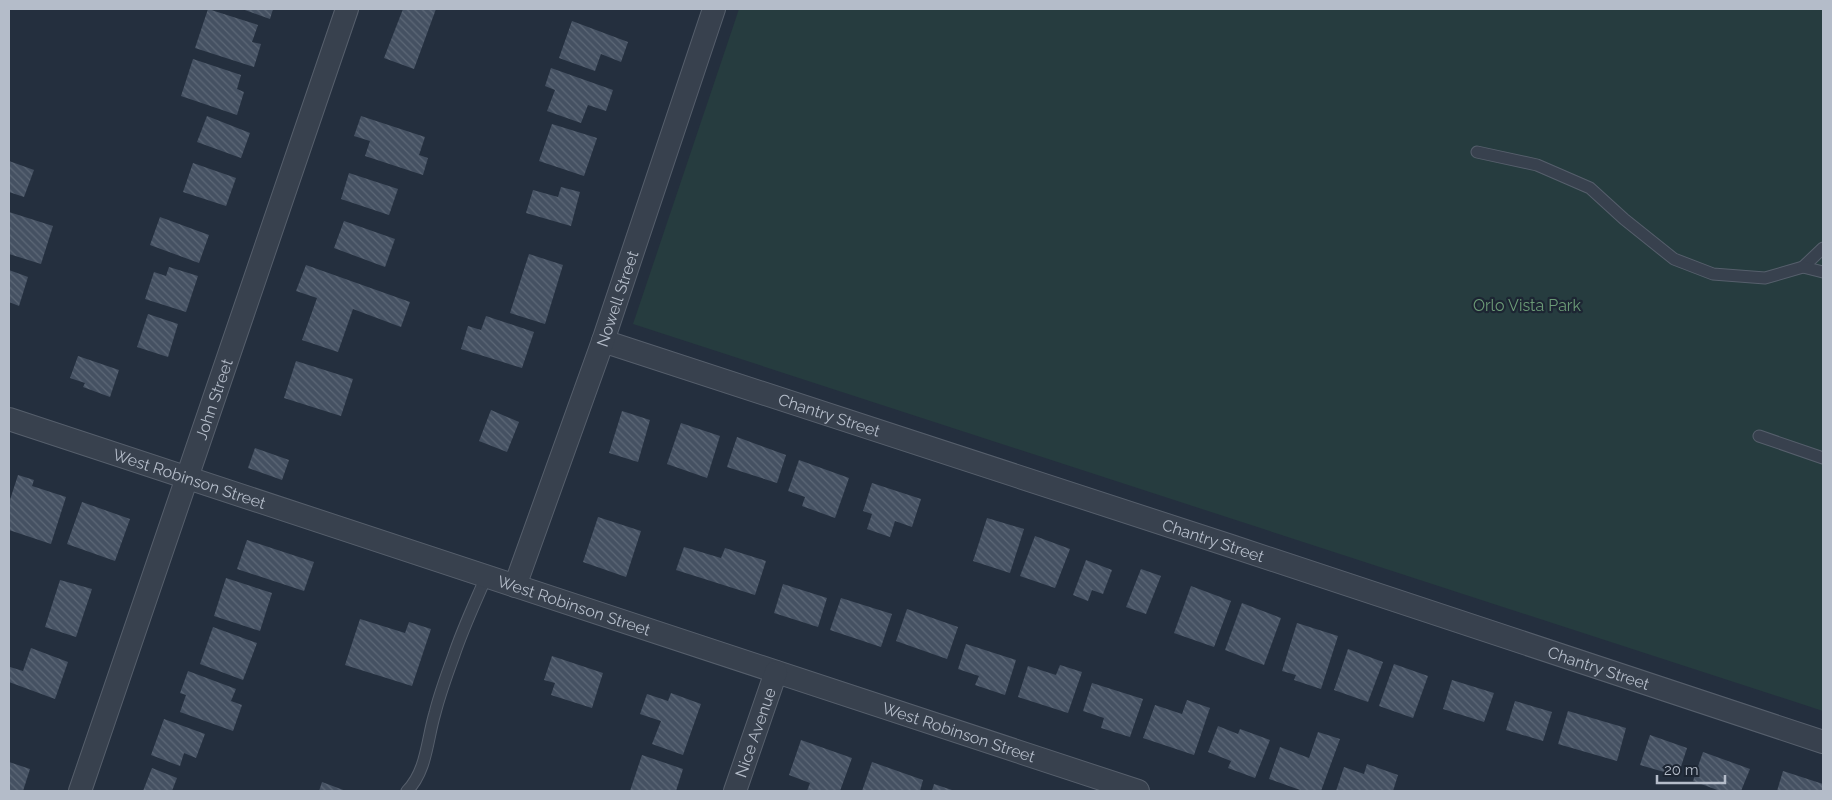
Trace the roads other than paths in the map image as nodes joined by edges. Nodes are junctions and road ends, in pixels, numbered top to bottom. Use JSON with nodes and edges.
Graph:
{"nodes":[{"id":1,"x":347,"y":9,"type":"edge"},
{"id":2,"x":714,"y":9,"type":"edge"},
{"id":3,"x":1477,"y":152,"type":"dead end"},
{"id":4,"x":1823,"y":248,"type":"edge"},
{"id":5,"x":1803,"y":267,"type":"junction"},
{"id":6,"x":1823,"y":272,"type":"edge"},
{"id":7,"x":603,"y":341,"type":"junction"},
{"id":8,"x":9,"y":419,"type":"edge"},
{"id":9,"x":1759,"y":436,"type":"dead end"},
{"id":10,"x":1823,"y":458,"type":"edge"},
{"id":11,"x":187,"y":477,"type":"junction"},
{"id":12,"x":486,"y":577,"type":"junction"},
{"id":13,"x":515,"y":586,"type":"junction"},
{"id":14,"x":776,"y":672,"type":"junction"},
{"id":15,"x":1823,"y":742,"type":"edge"},
{"id":16,"x":80,"y":791,"type":"edge"},
{"id":17,"x":407,"y":791,"type":"edge"},
{"id":18,"x":735,"y":791,"type":"edge"},
{"id":19,"x":1138,"y":791,"type":"edge"}],
"edges":[{"from":1,"to":11,"type":"street","name":"John Street"},
{"from":2,"to":7,"type":"street","name":"Nowell Street"},
{"from":3,"to":5,"type":"lane"},
{"from":4,"to":5,"type":"lane"},
{"from":5,"to":6,"type":"lane"},
{"from":7,"to":13,"type":"street","name":"Nowell Street"},
{"from":7,"to":15,"type":"street","name":"Chantry Street"},
{"from":8,"to":11,"type":"street","name":"West Robinson Street"},
{"from":9,"to":10,"type":"lane"},
{"from":11,"to":12,"type":"street","name":"West Robinson Street"},
{"from":11,"to":16,"type":"street","name":"John Street"},
{"from":12,"to":13,"type":"street","name":"West Robinson Street"},
{"from":12,"to":17,"type":"lane"},
{"from":13,"to":14,"type":"street","name":"West Robinson Street"},
{"from":14,"to":18,"type":"street","name":"Nice Avenue"},
{"from":14,"to":19,"type":"street","name":"West Robinson Street"}]}
